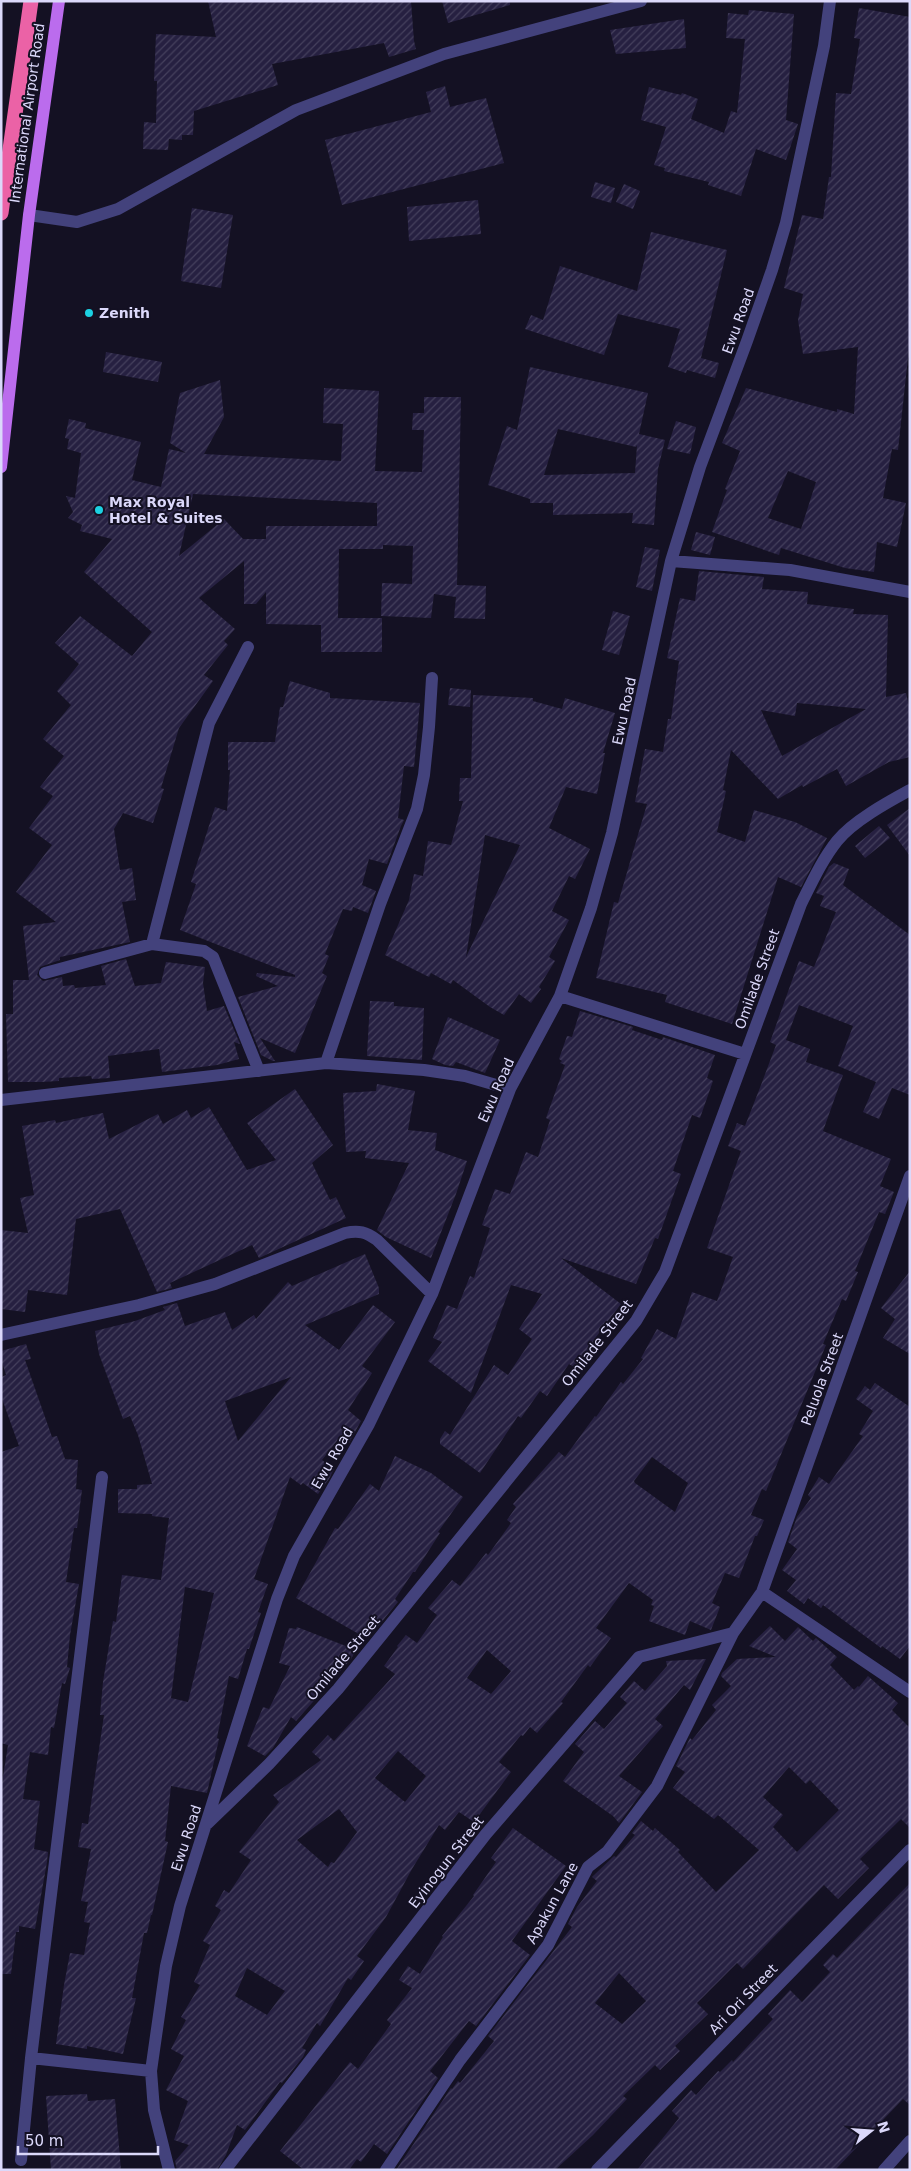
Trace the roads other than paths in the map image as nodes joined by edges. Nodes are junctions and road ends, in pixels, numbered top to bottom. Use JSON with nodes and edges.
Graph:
{"nodes":[{"id":1,"x":31,"y":1,"type":"edge"},
{"id":2,"x":59,"y":1,"type":"edge"},
{"id":3,"x":641,"y":1,"type":"edge"},
{"id":4,"x":830,"y":1,"type":"edge"},
{"id":5,"x":621,"y":4,"type":"edge"},
{"id":6,"x":1,"y":213,"type":"edge"},
{"id":7,"x":29,"y":216,"type":"junction"},
{"id":8,"x":1,"y":467,"type":"edge"},
{"id":9,"x":671,"y":561,"type":"junction"},
{"id":10,"x":910,"y":592,"type":"edge"},
{"id":11,"x":248,"y":647,"type":"dead end"},
{"id":12,"x":432,"y":678,"type":"dead end"},
{"id":13,"x":910,"y":790,"type":"edge"},
{"id":14,"x":152,"y":944,"type":"junction"},
{"id":15,"x":45,"y":973,"type":"dead end"},
{"id":16,"x":560,"y":996,"type":"junction"},
{"id":17,"x":745,"y":1054,"type":"junction"},
{"id":18,"x":326,"y":1063,"type":"junction"},
{"id":19,"x":259,"y":1070,"type":"junction"},
{"id":20,"x":510,"y":1089,"type":"junction"},
{"id":21,"x":1,"y":1100,"type":"edge"},
{"id":22,"x":910,"y":1176,"type":"edge"},
{"id":23,"x":432,"y":1294,"type":"junction"},
{"id":24,"x":1,"y":1335,"type":"edge"},
{"id":25,"x":102,"y":1477,"type":"dead end"},
{"id":26,"x":762,"y":1592,"type":"junction"},
{"id":27,"x":733,"y":1633,"type":"junction"},
{"id":28,"x":908,"y":1684,"type":"edge"},
{"id":29,"x":206,"y":1826,"type":"junction"},
{"id":30,"x":910,"y":1850,"type":"edge"},
{"id":31,"x":31,"y":2058,"type":"junction"},
{"id":32,"x":151,"y":2071,"type":"junction"},
{"id":33,"x":910,"y":2141,"type":"edge"},
{"id":34,"x":21,"y":2160,"type":"dead end"},
{"id":35,"x":169,"y":2170,"type":"edge"},
{"id":36,"x":225,"y":2170,"type":"edge"},
{"id":37,"x":386,"y":2170,"type":"edge"},
{"id":38,"x":597,"y":2170,"type":"edge"},
{"id":39,"x":884,"y":2170,"type":"edge"}],
"edges":[{"from":1,"to":6,"type":"highway","name":"International Airport Road"},
{"from":2,"to":7,"type":"main road","name":"International Airport Road"},
{"from":3,"to":5,"type":"street"},
{"from":4,"to":9,"type":"street","name":"Ewu Road"},
{"from":5,"to":7,"type":"street"},
{"from":7,"to":8,"type":"main road","name":"International Airport Road"},
{"from":9,"to":10,"type":"street"},
{"from":9,"to":16,"type":"street","name":"Ewu Road"},
{"from":11,"to":14,"type":"street"},
{"from":12,"to":18,"type":"street"},
{"from":13,"to":17,"type":"street","name":"Omilade Street"},
{"from":14,"to":15,"type":"street"},
{"from":14,"to":19,"type":"street"},
{"from":16,"to":17,"type":"street"},
{"from":16,"to":20,"type":"street","name":"Ewu Road"},
{"from":17,"to":29,"type":"street","name":"Omilade Street"},
{"from":18,"to":19,"type":"street"},
{"from":18,"to":20,"type":"street"},
{"from":19,"to":21,"type":"street"},
{"from":20,"to":23,"type":"street","name":"Ewu Road"},
{"from":22,"to":26,"type":"street","name":"Peluola Street"},
{"from":23,"to":24,"type":"street"},
{"from":23,"to":29,"type":"street","name":"Ewu Road"},
{"from":25,"to":31,"type":"street"},
{"from":26,"to":27,"type":"street","name":"Apakun Lane"},
{"from":26,"to":28,"type":"street"},
{"from":27,"to":36,"type":"street","name":"Eyinogun Street"},
{"from":27,"to":37,"type":"street","name":"Apakun Lane"},
{"from":29,"to":32,"type":"street","name":"Ewu Road"},
{"from":30,"to":38,"type":"street","name":"Ari Ori Street"},
{"from":31,"to":32,"type":"street"},
{"from":31,"to":34,"type":"street"},
{"from":32,"to":35,"type":"street","name":"Ewu Road"},
{"from":33,"to":39,"type":"street"}]}
